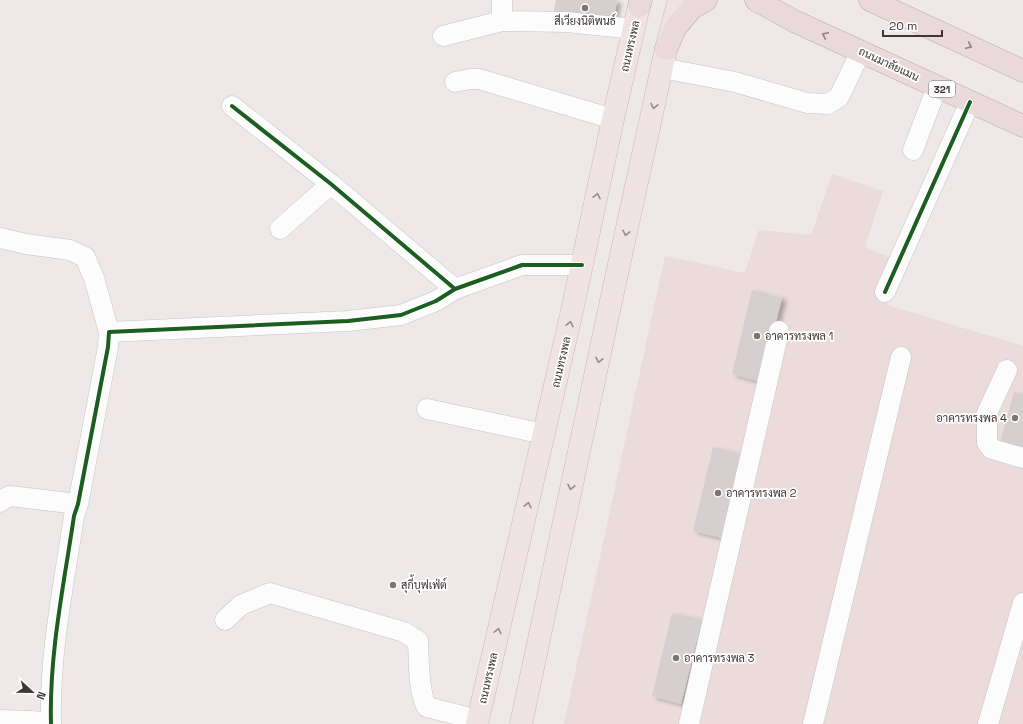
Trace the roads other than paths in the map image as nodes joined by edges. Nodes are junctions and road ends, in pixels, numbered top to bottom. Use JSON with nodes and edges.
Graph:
{"nodes":[{"id":1,"x":502,"y":0,"type":"edge"},
{"id":2,"x":679,"y":0,"type":"edge"},
{"id":3,"x":706,"y":0,"type":"edge"},
{"id":4,"x":756,"y":0,"type":"edge"},
{"id":5,"x":870,"y":0,"type":"edge"},
{"id":6,"x":640,"y":2,"type":"edge"},
{"id":7,"x":502,"y":21,"type":"junction"},
{"id":8,"x":634,"y":29,"type":"junction"},
{"id":9,"x":443,"y":36,"type":"dead end"},
{"id":10,"x":861,"y":51,"type":"junction"},
{"id":11,"x":664,"y":59,"type":"junction"},
{"id":12,"x":1023,"y":71,"type":"edge"},
{"id":13,"x":455,"y":82,"type":"dead end"},
{"id":14,"x":938,"y":87,"type":"junction"},
{"id":15,"x":970,"y":102,"type":"junction"},
{"id":16,"x":232,"y":106,"type":"dead end"},
{"id":17,"x":613,"y":119,"type":"junction"},
{"id":18,"x":1023,"y":126,"type":"edge"},
{"id":19,"x":914,"y":150,"type":"dead end"},
{"id":20,"x":331,"y":184,"type":"junction"},
{"id":21,"x":280,"y":229,"type":"dead end"},
{"id":22,"x":0,"y":238,"type":"edge"},
{"id":23,"x":582,"y":265,"type":"junction"},
{"id":24,"x":455,"y":289,"type":"junction"},
{"id":25,"x":885,"y":292,"type":"dead end"},
{"id":26,"x":109,"y":332,"type":"junction"},
{"id":27,"x":779,"y":332,"type":"dead end"},
{"id":28,"x":901,"y":357,"type":"dead end"},
{"id":29,"x":1007,"y":370,"type":"dead end"},
{"id":30,"x":427,"y":409,"type":"dead end"},
{"id":31,"x":544,"y":434,"type":"junction"},
{"id":32,"x":1023,"y":458,"type":"edge"},
{"id":33,"x":0,"y":502,"type":"edge"},
{"id":34,"x":78,"y":504,"type":"junction"},
{"id":35,"x":1023,"y":603,"type":"edge"},
{"id":36,"x":225,"y":620,"type":"dead end"},
{"id":37,"x":1016,"y":651,"type":"edge"},
{"id":38,"x":0,"y":720,"type":"edge"},
{"id":39,"x":478,"y":722,"type":"edge"},
{"id":40,"x":50,"y":724,"type":"edge"},
{"id":41,"x":521,"y":724,"type":"edge"},
{"id":42,"x":689,"y":724,"type":"edge"},
{"id":43,"x":813,"y":724,"type":"edge"},
{"id":44,"x":988,"y":724,"type":"edge"}],
"edges":[{"from":1,"to":7,"type":"street"},
{"from":2,"to":11,"type":"main road"},
{"from":3,"to":11,"type":"highway"},
{"from":10,"to":4,"type":"highway","name":"ถนนมาลัยแมน","number":"321","one_way":true},
{"from":5,"to":12,"type":"highway","one_way":true},
{"from":6,"to":8,"type":"main road","name":"ถนนทรงพล"},
{"from":7,"to":8,"type":"street"},
{"from":7,"to":9,"type":"street"},
{"from":8,"to":17,"type":"main road","name":"ถนนทรงพล"},
{"from":10,"to":11,"type":"street"},
{"from":10,"to":14,"type":"highway","name":"ถนนมาลัยแมน","number":"321"},
{"from":11,"to":41,"type":"main road","one_way":true},
{"from":13,"to":17,"type":"street"},
{"from":14,"to":15,"type":"highway","name":"ถนนมาลัยแมน","number":"321"},
{"from":14,"to":19,"type":"street"},
{"from":15,"to":18,"type":"highway","name":"ถนนมาลัยแมน","number":"321"},
{"from":15,"to":25,"type":"street"},
{"from":16,"to":20,"type":"street"},
{"from":23,"to":17,"type":"main road","name":"ถนนทรงพล","one_way":true},
{"from":20,"to":21,"type":"street"},
{"from":20,"to":24,"type":"street"},
{"from":22,"to":26,"type":"street"},
{"from":23,"to":24,"type":"street"},
{"from":31,"to":23,"type":"main road","name":"ถนนทรงพล","one_way":true},
{"from":24,"to":26,"type":"street"},
{"from":26,"to":34,"type":"street"},
{"from":27,"to":42,"type":"street"},
{"from":28,"to":43,"type":"street"},
{"from":29,"to":32,"type":"street"},
{"from":30,"to":31,"type":"street"},
{"from":39,"to":31,"type":"main road","name":"ถนนทรงพล","one_way":true},
{"from":33,"to":34,"type":"street"},
{"from":34,"to":40,"type":"street"},
{"from":35,"to":37,"type":"street"},
{"from":36,"to":39,"type":"street"},
{"from":37,"to":44,"type":"street"},
{"from":38,"to":40,"type":"street"}]}
